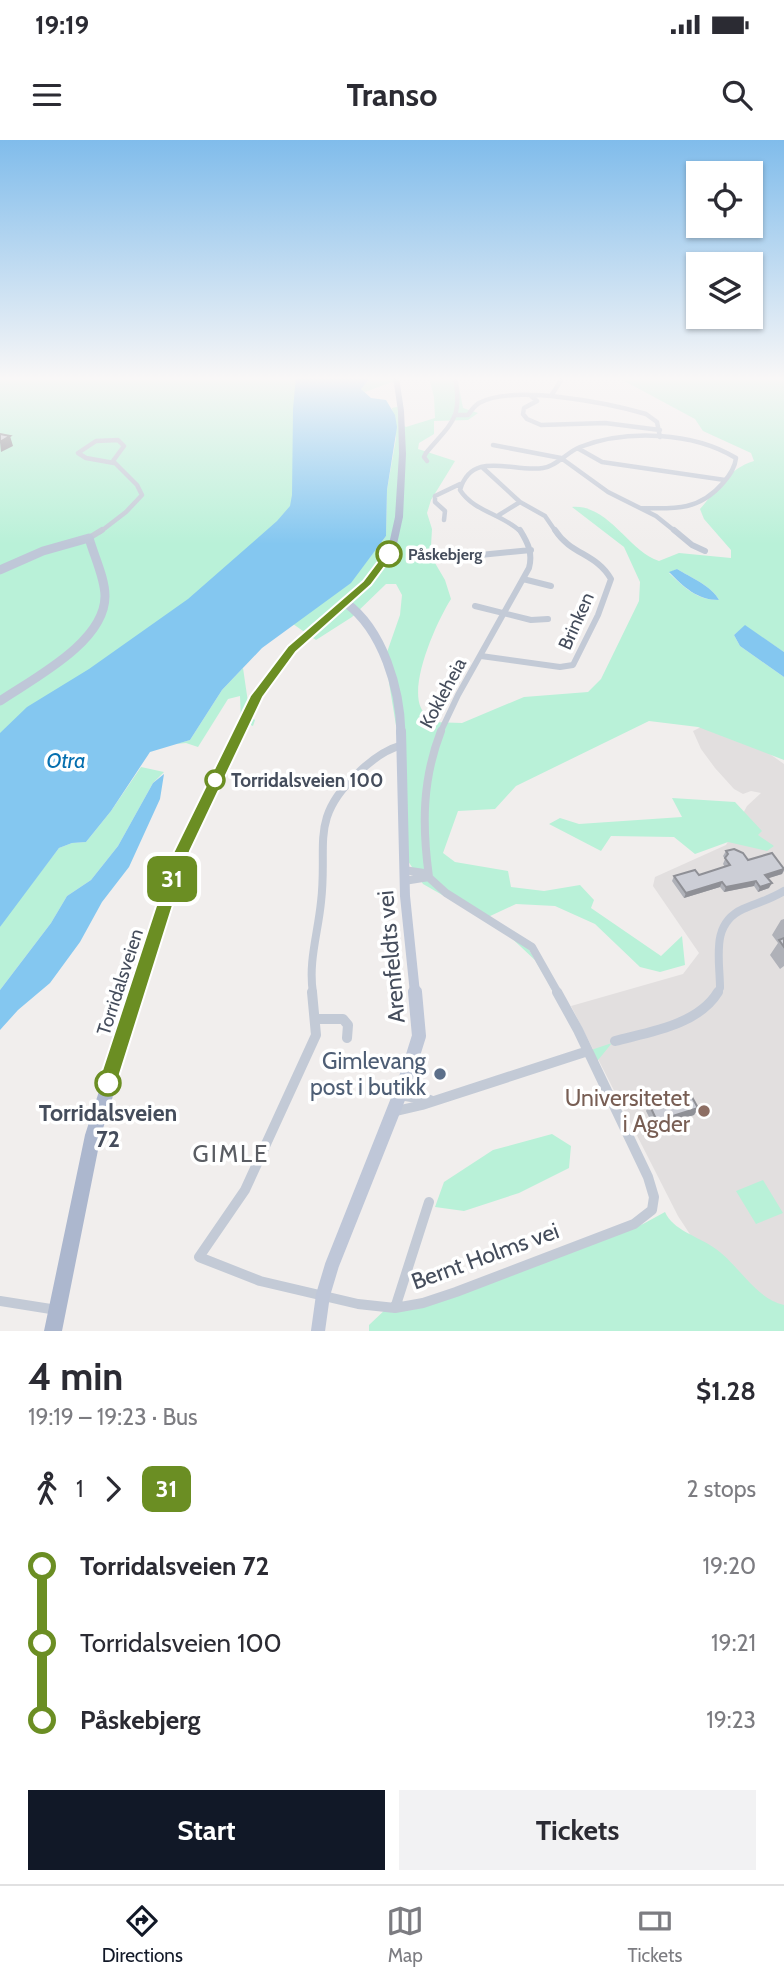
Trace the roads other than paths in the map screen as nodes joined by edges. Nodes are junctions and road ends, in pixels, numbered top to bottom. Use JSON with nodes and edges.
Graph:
{"nodes":[{"id":1,"x":401,"y":433,"type":"edge"},
{"id":2,"x":443,"y":433,"type":"edge"},
{"id":3,"x":660,"y":433,"type":"edge"},
{"id":4,"x":660,"y":438,"type":"junction"},
{"id":5,"x":493,"y":445,"type":"dead end"},
{"id":6,"x":579,"y":449,"type":"junction"},
{"id":7,"x":561,"y":458,"type":"junction"},
{"id":8,"x":427,"y":461,"type":"dead end"},
{"id":9,"x":114,"y":463,"type":"junction"},
{"id":10,"x":482,"y":467,"type":"junction"},
{"id":11,"x":725,"y":480,"type":"junction"},
{"id":12,"x":460,"y":484,"type":"junction"},
{"id":13,"x":520,"y":502,"type":"junction"},
{"id":14,"x":640,"y":508,"type":"junction"},
{"id":15,"x":499,"y":515,"type":"junction"},
{"id":16,"x":444,"y":520,"type":"dead end"},
{"id":17,"x":89,"y":538,"type":"junction"},
{"id":18,"x":531,"y":550,"type":"junction"},
{"id":19,"x":705,"y":551,"type":"dead end"},
{"id":20,"x":480,"y":555,"type":"dead end"},
{"id":21,"x":0,"y":570,"type":"edge"},
{"id":22,"x":523,"y":579,"type":"junction"},
{"id":23,"x":551,"y":586,"type":"dead end"},
{"id":24,"x":342,"y":605,"type":"junction"},
{"id":25,"x":475,"y":606,"type":"dead end"},
{"id":26,"x":504,"y":613,"type":"junction"},
{"id":27,"x":548,"y":619,"type":"dead end"},
{"id":28,"x":481,"y":656,"type":"junction"},
{"id":29,"x":0,"y":701,"type":"edge"},
{"id":30,"x":403,"y":744,"type":"junction"},
{"id":31,"x":404,"y":875,"type":"junction"},
{"id":32,"x":429,"y":877,"type":"junction"},
{"id":33,"x":784,"y":891,"type":"edge"},
{"id":34,"x":318,"y":1020,"type":"junction"},
{"id":35,"x":347,"y":1038,"type":"dead end"},
{"id":36,"x":615,"y":1041,"type":"dead end"},
{"id":37,"x":588,"y":1051,"type":"junction"},
{"id":38,"x":399,"y":1095,"type":"junction"},
{"id":39,"x":435,"y":1100,"type":"junction"},
{"id":40,"x":392,"y":1112,"type":"junction"},
{"id":41,"x":429,"y":1202,"type":"dead end"},
{"id":42,"x":323,"y":1295,"type":"junction"},
{"id":43,"x":0,"y":1301,"type":"edge"},
{"id":44,"x":394,"y":1308,"type":"junction"},
{"id":45,"x":57,"y":1310,"type":"junction"},
{"id":46,"x":53,"y":1331,"type":"edge"},
{"id":47,"x":318,"y":1331,"type":"edge"}],
"edges":[{"from":1,"to":24,"type":"main road","name":"Torridalsveien"},
{"from":2,"to":8,"type":"street"},
{"from":3,"to":4,"type":"street"},
{"from":4,"to":6,"type":"street"},
{"from":4,"to":11,"type":"street"},
{"from":5,"to":7,"type":"street"},
{"from":6,"to":7,"type":"street"},
{"from":6,"to":11,"type":"street"},
{"from":7,"to":10,"type":"street"},
{"from":7,"to":14,"type":"street"},
{"from":9,"to":9,"type":"street"},
{"from":9,"to":17,"type":"street"},
{"from":10,"to":12,"type":"street"},
{"from":10,"to":13,"type":"street","name":"Brinken"},
{"from":11,"to":14,"type":"street"},
{"from":12,"to":15,"type":"street"},
{"from":12,"to":16,"type":"street"},
{"from":13,"to":15,"type":"street"},
{"from":13,"to":28,"type":"street","name":"Brinken"},
{"from":14,"to":19,"type":"street"},
{"from":15,"to":18,"type":"street"},
{"from":17,"to":21,"type":"street"},
{"from":17,"to":29,"type":"street"},
{"from":18,"to":20,"type":"street"},
{"from":18,"to":22,"type":"street","name":"Kokleheia"},
{"from":22,"to":23,"type":"street"},
{"from":22,"to":26,"type":"street","name":"Kokleheia"},
{"from":24,"to":30,"type":"street","name":"Arenfeldts vei"},
{"from":24,"to":45,"type":"main road","name":"Torridalsveien"},
{"from":25,"to":26,"type":"street"},
{"from":26,"to":27,"type":"street"},
{"from":26,"to":28,"type":"street","name":"Kokleheia"},
{"from":28,"to":32,"type":"street","name":"Kokleheia"},
{"from":30,"to":31,"type":"street","name":"Arenfeldts vei"},
{"from":30,"to":34,"type":"street"},
{"from":31,"to":32,"type":"street"},
{"from":31,"to":38,"type":"street","name":"Arenfeldts vei"},
{"from":32,"to":37,"type":"street"},
{"from":33,"to":36,"type":"street"},
{"from":34,"to":35,"type":"street"},
{"from":34,"to":42,"type":"street","name":"Bernt Holms vei"},
{"from":37,"to":39,"type":"street"},
{"from":37,"to":44,"type":"street","name":"Bernt Holms vei"},
{"from":38,"to":39,"type":"street"},
{"from":38,"to":40,"type":"street","name":"Arenfeldts vei"},
{"from":39,"to":40,"type":"street"},
{"from":40,"to":42,"type":"street","name":"Arenfeldts vei"},
{"from":41,"to":44,"type":"street"},
{"from":42,"to":44,"type":"street","name":"Bernt Holms vei"},
{"from":42,"to":47,"type":"street","name":"Arenfeldts vei"},
{"from":43,"to":45,"type":"street"},
{"from":45,"to":46,"type":"main road","name":"Torridalsveien"}]}
